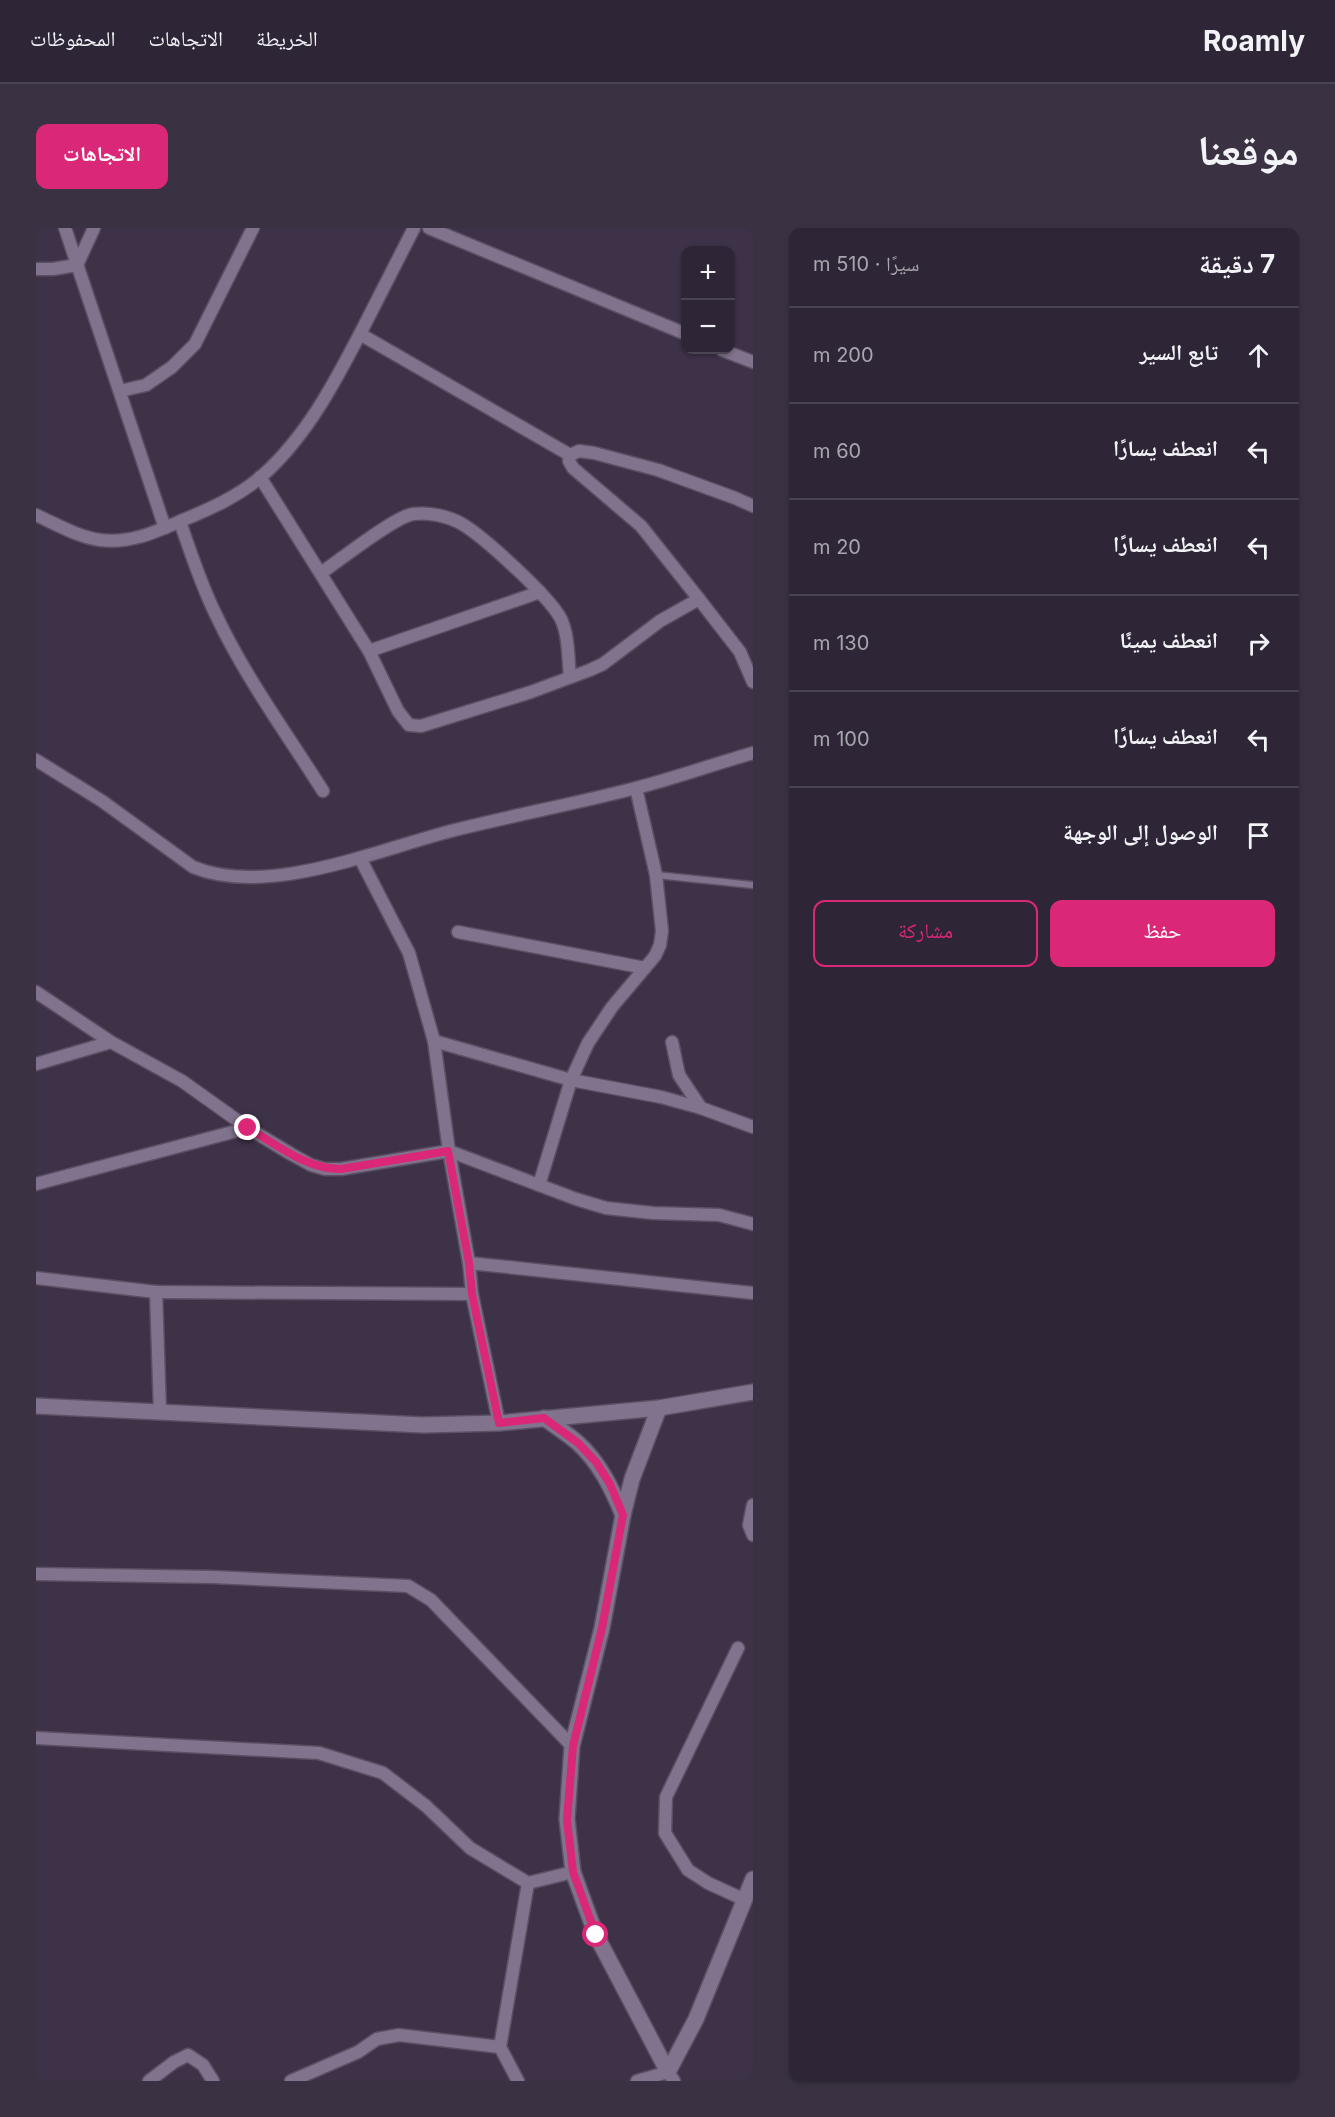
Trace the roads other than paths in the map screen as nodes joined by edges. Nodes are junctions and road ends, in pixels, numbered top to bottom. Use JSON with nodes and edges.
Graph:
{"nodes":[{"id":1,"x":65,"y":228,"type":"edge"},
{"id":2,"x":94,"y":228,"type":"edge"},
{"id":3,"x":253,"y":228,"type":"edge"},
{"id":4,"x":414,"y":228,"type":"edge"},
{"id":5,"x":429,"y":228,"type":"edge"},
{"id":6,"x":76,"y":264,"type":"junction"},
{"id":7,"x":36,"y":269,"type":"edge"},
{"id":8,"x":681,"y":332,"type":"edge"},
{"id":9,"x":360,"y":334,"type":"junction"},
{"id":10,"x":732,"y":354,"type":"edge"},
{"id":11,"x":753,"y":362,"type":"edge"},
{"id":12,"x":120,"y":391,"type":"junction"},
{"id":13,"x":570,"y":455,"type":"junction"},
{"id":14,"x":260,"y":477,"type":"junction"},
{"id":15,"x":753,"y":506,"type":"edge"},
{"id":16,"x":36,"y":515,"type":"edge"},
{"id":17,"x":180,"y":522,"type":"junction"},
{"id":18,"x":165,"y":528,"type":"junction"},
{"id":19,"x":321,"y":573,"type":"junction"},
{"id":20,"x":540,"y":592,"type":"junction"},
{"id":21,"x":699,"y":599,"type":"junction"},
{"id":22,"x":369,"y":651,"type":"junction"},
{"id":23,"x":570,"y":677,"type":"junction"},
{"id":24,"x":753,"y":682,"type":"edge"},
{"id":25,"x":753,"y":753,"type":"edge"},
{"id":26,"x":36,"y":760,"type":"edge"},
{"id":27,"x":636,"y":788,"type":"junction"},
{"id":28,"x":323,"y":791,"type":"dead end"},
{"id":29,"x":360,"y":858,"type":"junction"},
{"id":30,"x":656,"y":875,"type":"junction"},
{"id":31,"x":753,"y":885,"type":"edge"},
{"id":32,"x":458,"y":932,"type":"dead end"},
{"id":33,"x":645,"y":968,"type":"junction"},
{"id":34,"x":36,"y":992,"type":"edge"},
{"id":35,"x":434,"y":1041,"type":"junction"},
{"id":36,"x":111,"y":1042,"type":"junction"},
{"id":37,"x":672,"y":1042,"type":"dead end"},
{"id":38,"x":36,"y":1064,"type":"edge"},
{"id":39,"x":571,"y":1080,"type":"junction"},
{"id":40,"x":701,"y":1108,"type":"junction"},
{"id":41,"x":753,"y":1127,"type":"edge"},
{"id":42,"x":248,"y":1128,"type":"junction"},
{"id":43,"x":448,"y":1151,"type":"junction"},
{"id":44,"x":36,"y":1184,"type":"edge"},
{"id":45,"x":539,"y":1185,"type":"junction"},
{"id":46,"x":753,"y":1224,"type":"edge"},
{"id":47,"x":469,"y":1263,"type":"junction"},
{"id":48,"x":36,"y":1278,"type":"edge"},
{"id":49,"x":156,"y":1292,"type":"junction"},
{"id":50,"x":753,"y":1293,"type":"edge"},
{"id":51,"x":472,"y":1294,"type":"junction"},
{"id":52,"x":753,"y":1392,"type":"edge"},
{"id":53,"x":36,"y":1406,"type":"edge"},
{"id":54,"x":659,"y":1408,"type":"junction"},
{"id":55,"x":160,"y":1412,"type":"junction"},
{"id":56,"x":544,"y":1418,"type":"junction"},
{"id":57,"x":499,"y":1423,"type":"junction"},
{"id":58,"x":753,"y":1505,"type":"edge"},
{"id":59,"x":623,"y":1515,"type":"junction"},
{"id":60,"x":753,"y":1535,"type":"edge"},
{"id":61,"x":36,"y":1574,"type":"edge"},
{"id":62,"x":738,"y":1648,"type":"dead end"},
{"id":63,"x":36,"y":1738,"type":"edge"},
{"id":64,"x":573,"y":1746,"type":"junction"},
{"id":65,"x":573,"y":1872,"type":"junction"},
{"id":66,"x":753,"y":1879,"type":"edge"},
{"id":67,"x":528,"y":1883,"type":"junction"},
{"id":68,"x":745,"y":1899,"type":"junction"},
{"id":69,"x":500,"y":2047,"type":"junction"},
{"id":70,"x":671,"y":2076,"type":"edge"},
{"id":71,"x":149,"y":2081,"type":"edge"},
{"id":72,"x":213,"y":2081,"type":"edge"},
{"id":73,"x":291,"y":2081,"type":"edge"},
{"id":74,"x":518,"y":2081,"type":"edge"},
{"id":75,"x":638,"y":2081,"type":"edge"}],
"edges":[{"from":1,"to":6,"type":"street"},
{"from":2,"to":6,"type":"street"},
{"from":3,"to":12,"type":"street"},
{"from":4,"to":9,"type":"street"},
{"from":5,"to":8,"type":"street"},
{"from":6,"to":7,"type":"street"},
{"from":6,"to":12,"type":"street"},
{"from":9,"to":13,"type":"street"},
{"from":9,"to":14,"type":"street"},
{"from":10,"to":11,"type":"street"},
{"from":12,"to":18,"type":"street"},
{"from":13,"to":15,"type":"street"},
{"from":13,"to":21,"type":"street"},
{"from":14,"to":17,"type":"street"},
{"from":14,"to":19,"type":"street"},
{"from":16,"to":18,"type":"street"},
{"from":17,"to":18,"type":"street"},
{"from":17,"to":28,"type":"street"},
{"from":19,"to":20,"type":"street"},
{"from":19,"to":22,"type":"street"},
{"from":20,"to":22,"type":"street"},
{"from":20,"to":23,"type":"street"},
{"from":21,"to":23,"type":"street"},
{"from":21,"to":24,"type":"street"},
{"from":22,"to":23,"type":"street"},
{"from":25,"to":27,"type":"street"},
{"from":26,"to":29,"type":"street"},
{"from":27,"to":29,"type":"street"},
{"from":27,"to":30,"type":"street"},
{"from":29,"to":35,"type":"street"},
{"from":30,"to":31,"type":"lane"},
{"from":30,"to":33,"type":"street"},
{"from":32,"to":33,"type":"street"},
{"from":33,"to":39,"type":"street"},
{"from":34,"to":36,"type":"street"},
{"from":35,"to":39,"type":"street"},
{"from":35,"to":43,"type":"street"},
{"from":36,"to":38,"type":"street"},
{"from":36,"to":42,"type":"street"},
{"from":37,"to":40,"type":"street"},
{"from":39,"to":40,"type":"street"},
{"from":39,"to":45,"type":"street"},
{"from":40,"to":41,"type":"street"},
{"from":42,"to":43,"type":"street"},
{"from":42,"to":44,"type":"street"},
{"from":43,"to":45,"type":"street"},
{"from":43,"to":47,"type":"street"},
{"from":45,"to":46,"type":"street"},
{"from":47,"to":50,"type":"street"},
{"from":47,"to":51,"type":"street"},
{"from":48,"to":49,"type":"street"},
{"from":49,"to":51,"type":"street"},
{"from":49,"to":55,"type":"street"},
{"from":51,"to":57,"type":"street"},
{"from":52,"to":54,"type":"street"},
{"from":53,"to":55,"type":"street"},
{"from":54,"to":56,"type":"street"},
{"from":54,"to":59,"type":"street"},
{"from":55,"to":57,"type":"street"},
{"from":56,"to":57,"type":"street"},
{"from":56,"to":59,"type":"street"},
{"from":58,"to":60,"type":"street"},
{"from":59,"to":64,"type":"street"},
{"from":61,"to":64,"type":"street"},
{"from":62,"to":68,"type":"street"},
{"from":63,"to":67,"type":"street"},
{"from":64,"to":65,"type":"street"},
{"from":65,"to":67,"type":"street"},
{"from":65,"to":70,"type":"street"},
{"from":66,"to":68,"type":"street"},
{"from":67,"to":69,"type":"street"},
{"from":68,"to":70,"type":"street"},
{"from":69,"to":73,"type":"street"},
{"from":69,"to":74,"type":"street"},
{"from":70,"to":75,"type":"street"},
{"from":71,"to":72,"type":"street"}]}
